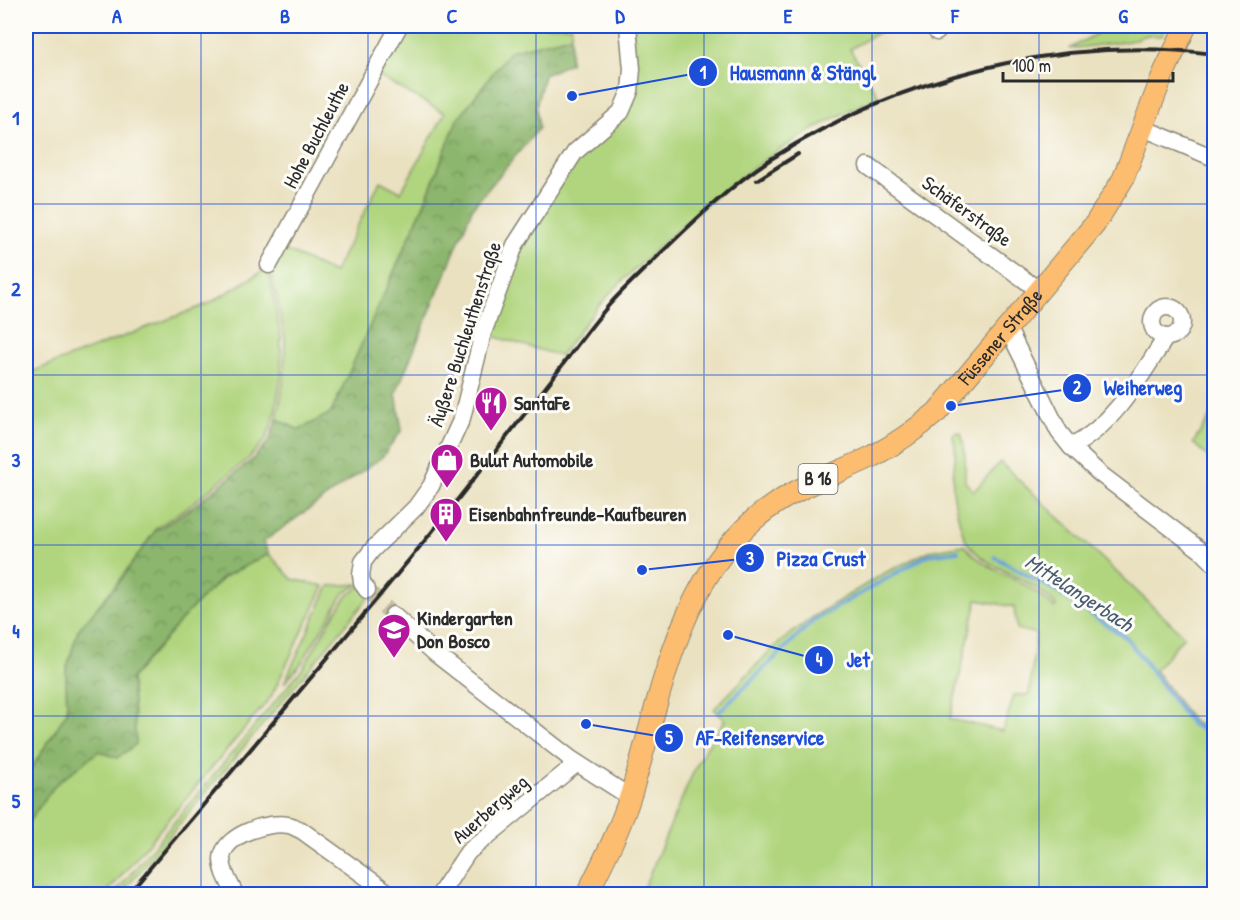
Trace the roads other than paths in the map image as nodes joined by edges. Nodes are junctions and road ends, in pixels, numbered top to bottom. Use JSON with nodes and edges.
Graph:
{"nodes":[{"id":1,"x":399,"y":26,"type":"edge"},
{"id":2,"x":628,"y":26,"type":"edge"},
{"id":3,"x":1186,"y":26,"type":"edge"},
{"id":4,"x":1143,"y":128,"type":"junction"},
{"id":5,"x":1215,"y":158,"type":"edge"},
{"id":6,"x":868,"y":166,"type":"dead end"},
{"id":7,"x":269,"y":265,"type":"dead end"},
{"id":8,"x":1040,"y":291,"type":"junction"},
{"id":9,"x":1008,"y":329,"type":"junction"},
{"id":10,"x":1166,"y":337,"type":"dead end"},
{"id":11,"x":1071,"y":447,"type":"junction"},
{"id":12,"x":1211,"y":552,"type":"edge"},
{"id":13,"x":367,"y":590,"type":"tunnel mouth"},
{"id":14,"x":393,"y":615,"type":"tunnel mouth"},
{"id":15,"x":576,"y":764,"type":"junction"},
{"id":16,"x":630,"y":797,"type":"junction"},
{"id":17,"x":235,"y":894,"type":"edge"},
{"id":18,"x":390,"y":894,"type":"edge"},
{"id":19,"x":440,"y":894,"type":"edge"},
{"id":20,"x":587,"y":894,"type":"edge"}],
"edges":[{"from":1,"to":7,"type":"street","name":"Hohe Buchleuthe"},
{"from":2,"to":13,"type":"street","name":"Äußere Buchleuthenstraße"},
{"from":3,"to":4,"type":"main road","name":"Füssener Straße","number":"B 16"},
{"from":4,"to":5,"type":"street"},
{"from":4,"to":8,"type":"main road","name":"Füssener Straße","number":"B 16"},
{"from":6,"to":8,"type":"street","name":"Schäferstraße"},
{"from":8,"to":9,"type":"main road","name":"Füssener Straße","number":"B 16"},
{"from":9,"to":11,"type":"street"},
{"from":9,"to":16,"type":"main road","name":"Füssener Straße","number":"B 16"},
{"from":10,"to":11,"type":"street"},
{"from":11,"to":12,"type":"street"},
{"from":14,"to":15,"type":"street"},
{"from":15,"to":16,"type":"street"},
{"from":15,"to":19,"type":"street","name":"Auerbergweg"},
{"from":16,"to":20,"type":"main road","name":"Füssener Straße","number":"B 16"},
{"from":17,"to":18,"type":"street"}]}
